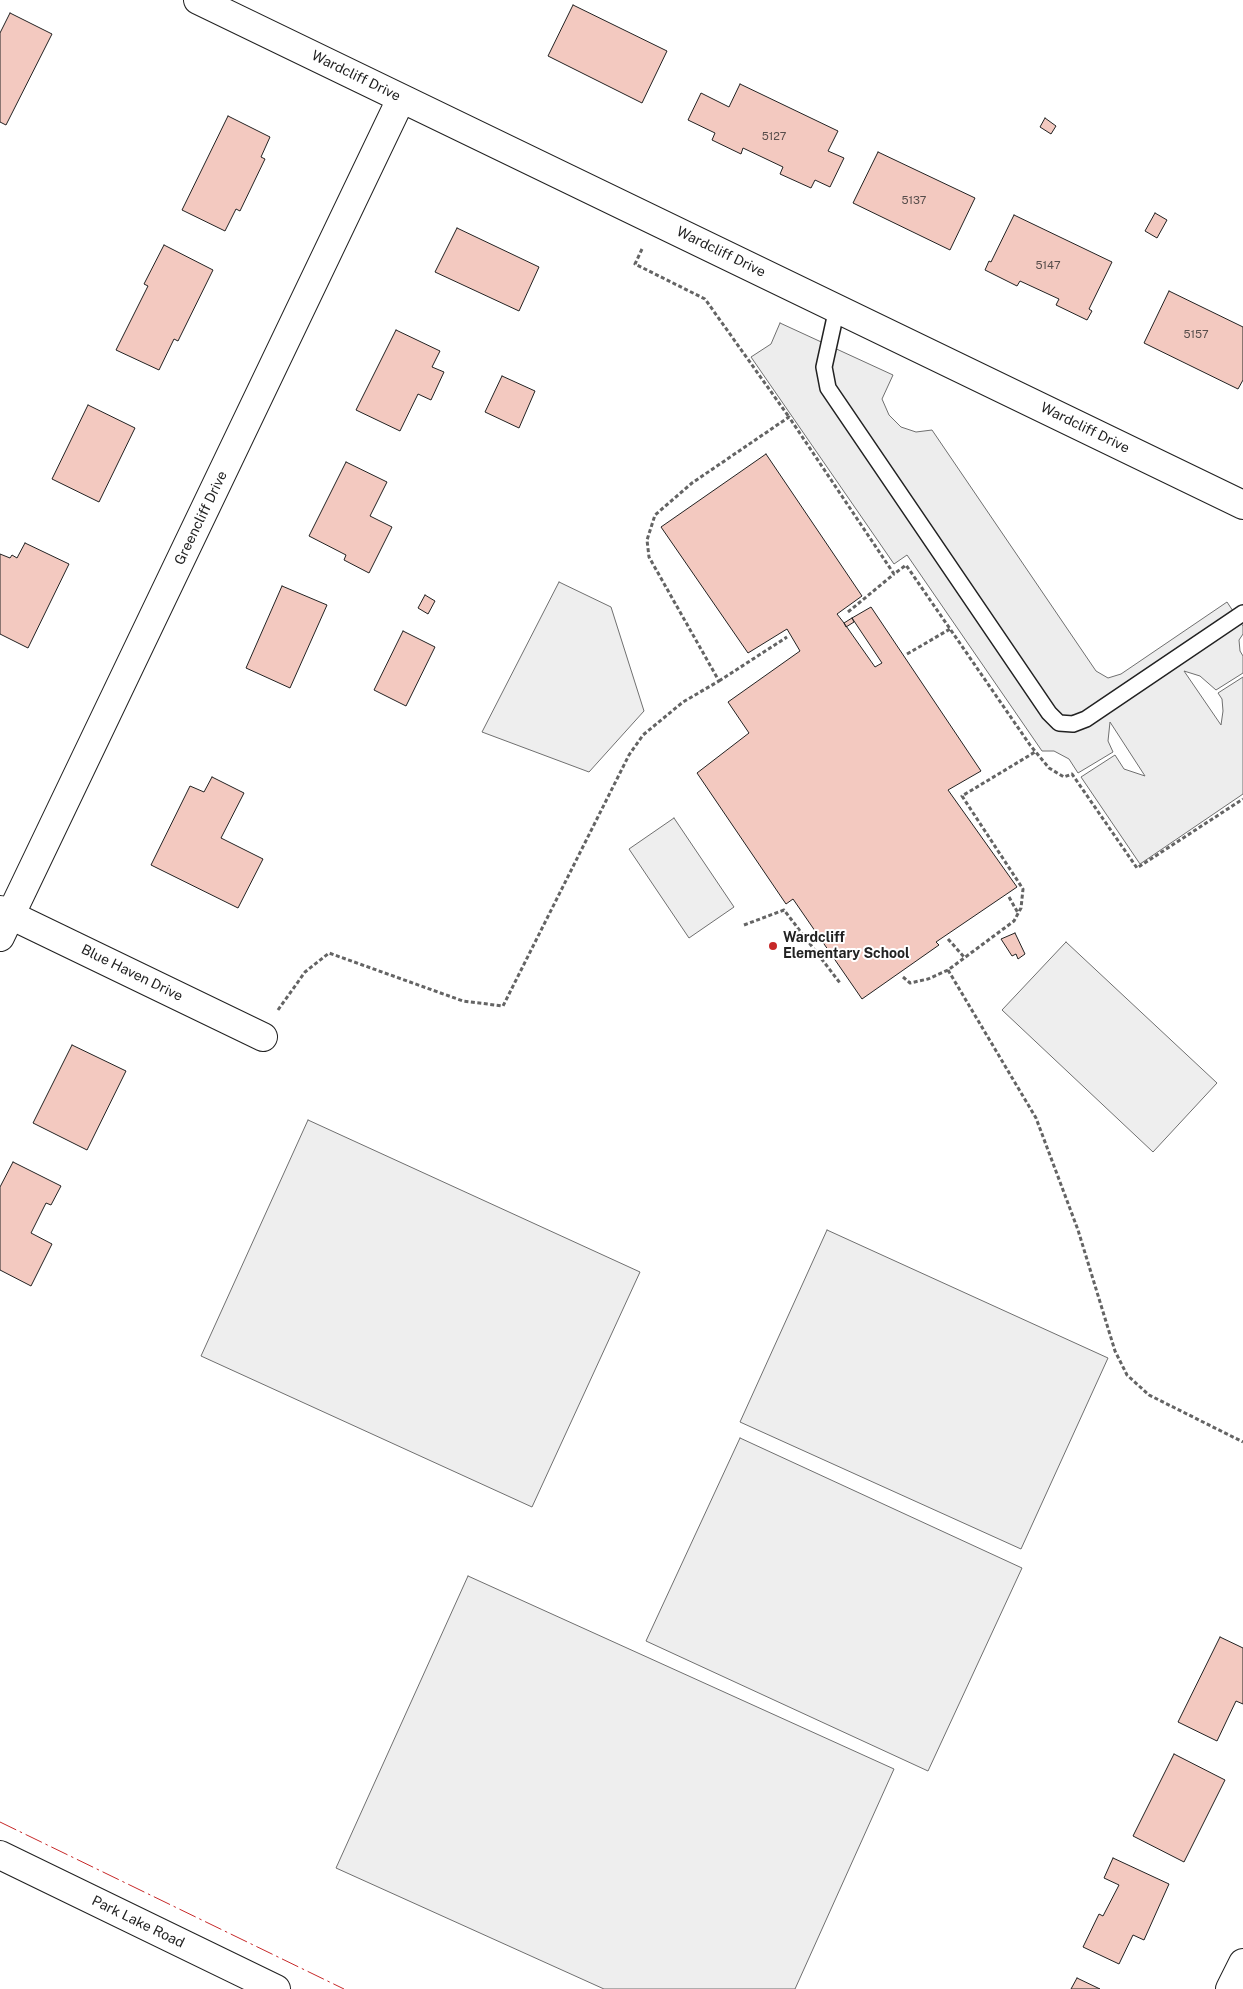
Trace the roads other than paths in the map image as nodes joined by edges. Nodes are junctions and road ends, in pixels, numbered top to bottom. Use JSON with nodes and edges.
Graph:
{"nodes":[{"id":1,"x":198,"y":0,"type":"edge"},
{"id":2,"x":401,"y":98,"type":"junction"},
{"id":3,"x":837,"y":308,"type":"junction"},
{"id":4,"x":1243,"y":505,"type":"edge"},
{"id":5,"x":1243,"y":613,"type":"edge"},
{"id":6,"x":4,"y":921,"type":"edge"},
{"id":7,"x":263,"y":1037,"type":"road end"},
{"id":8,"x":0,"y":1855,"type":"edge"},
{"id":9,"x":1243,"y":1963,"type":"edge"},
{"id":10,"x":276,"y":1989,"type":"edge"},
{"id":11,"x":1230,"y":1989,"type":"edge"}],
"edges":[{"from":1,"to":2,"type":"street","name":"Wardcliff Drive"},
{"from":2,"to":3,"type":"street","name":"Wardcliff Drive"},
{"from":2,"to":6,"type":"street","name":"Greencliff Drive"},
{"from":3,"to":4,"type":"street","name":"Wardcliff Drive"},
{"from":3,"to":5,"type":"lane"},
{"from":6,"to":7,"type":"street","name":"Blue Haven Drive"},
{"from":8,"to":10,"type":"street","name":"Park Lake Road"},
{"from":9,"to":11,"type":"street"}]}
